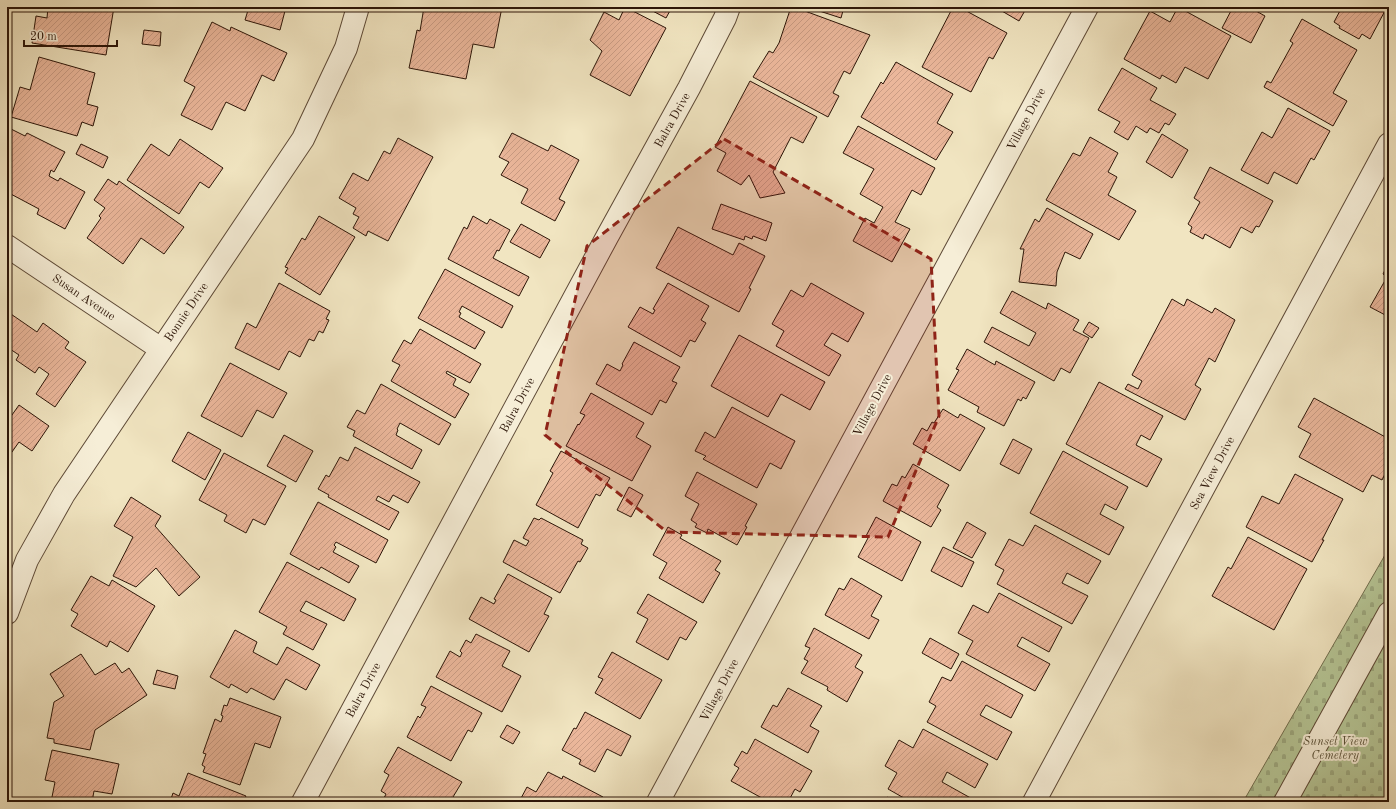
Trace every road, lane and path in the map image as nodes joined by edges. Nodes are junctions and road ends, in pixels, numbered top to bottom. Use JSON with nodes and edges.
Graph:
{"nodes":[{"id":1,"x":358,"y":7,"type":"edge"},
{"id":2,"x":729,"y":7,"type":"edge"},
{"id":3,"x":1087,"y":7,"type":"edge"},
{"id":4,"x":1389,"y":144,"type":"edge"},
{"id":5,"x":7,"y":246,"type":"edge"},
{"id":6,"x":161,"y":349,"type":"junction"},
{"id":7,"x":1389,"y":612,"type":"edge"},
{"id":8,"x":7,"y":613,"type":"edge"},
{"id":9,"x":303,"y":802,"type":"edge"},
{"id":10,"x":658,"y":802,"type":"edge"},
{"id":11,"x":1034,"y":802,"type":"edge"},
{"id":12,"x":1285,"y":802,"type":"edge"}],
"edges":[{"from":1,"to":6,"type":"street","name":"Bonnie Drive"},
{"from":2,"to":9,"type":"street","name":"Balra Drive"},
{"from":3,"to":10,"type":"street","name":"Village Drive"},
{"from":4,"to":11,"type":"street","name":"Sea View Drive"},
{"from":5,"to":6,"type":"street","name":"Susan Avenue"},
{"from":6,"to":8,"type":"street","name":"Bonnie Drive"},
{"from":7,"to":12,"type":"street"}]}
